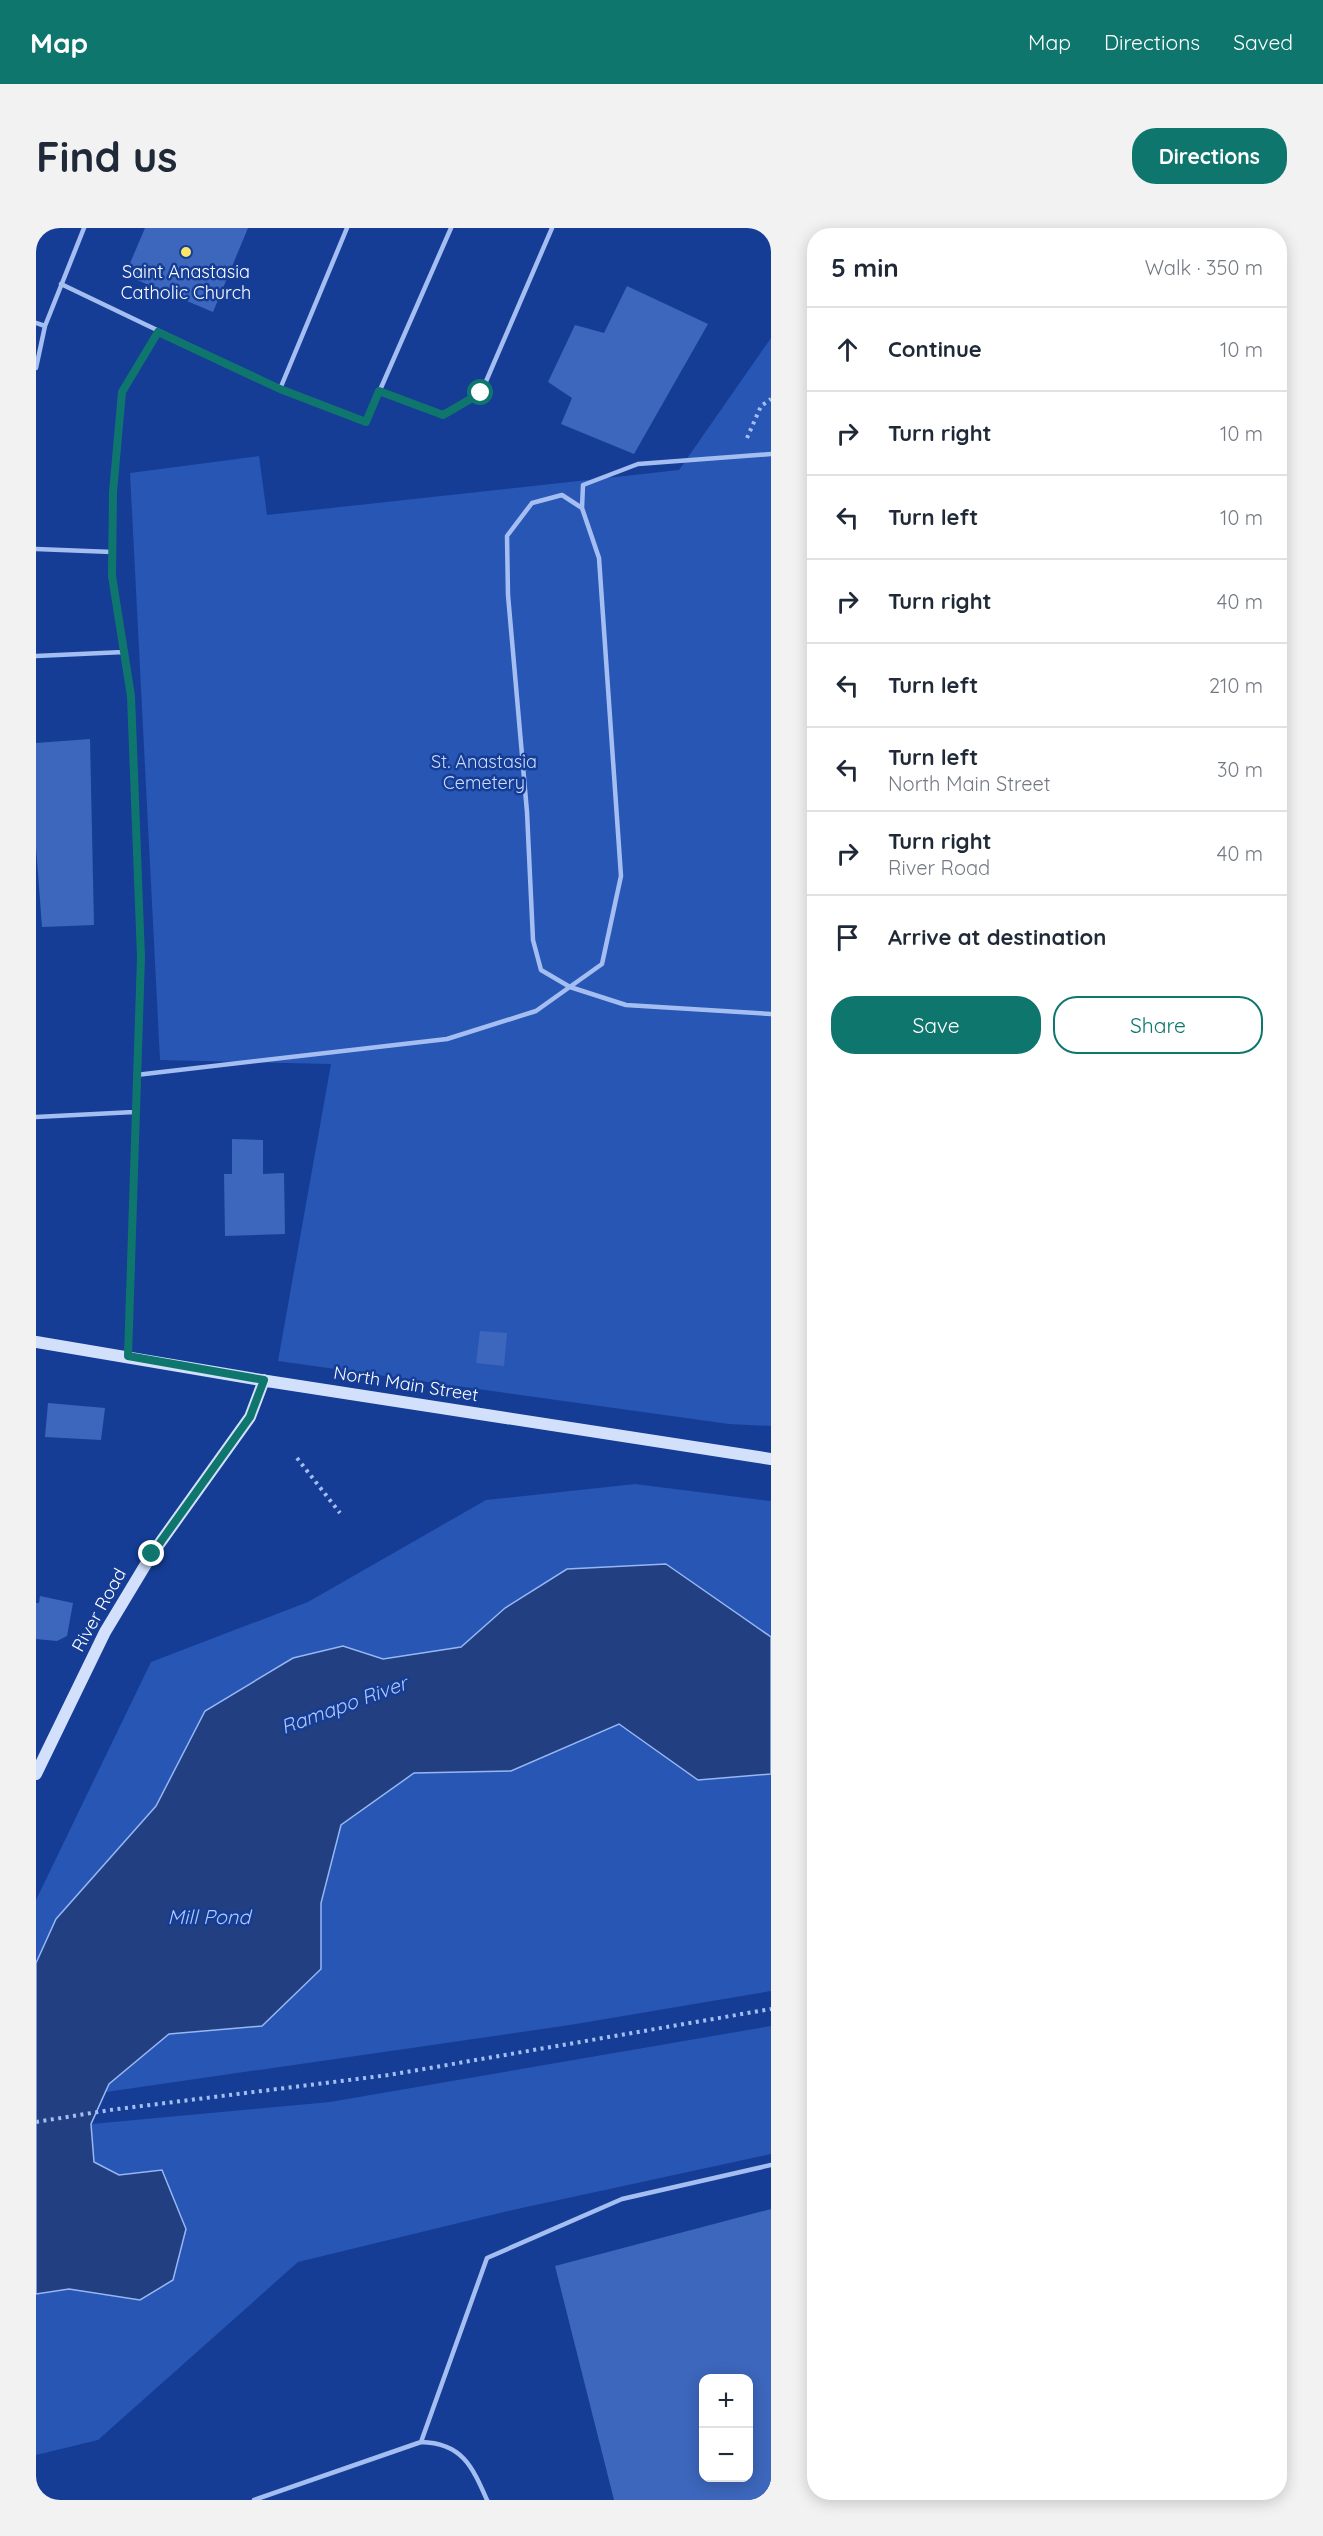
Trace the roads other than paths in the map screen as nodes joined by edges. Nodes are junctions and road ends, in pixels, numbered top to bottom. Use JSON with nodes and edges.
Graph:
{"nodes":[{"id":1,"x":84,"y":228,"type":"edge"},
{"id":2,"x":347,"y":228,"type":"edge"},
{"id":3,"x":451,"y":228,"type":"edge"},
{"id":4,"x":552,"y":228,"type":"edge"},
{"id":5,"x":62,"y":284,"type":"junction"},
{"id":6,"x":36,"y":323,"type":"edge"},
{"id":7,"x":45,"y":326,"type":"junction"},
{"id":8,"x":158,"y":332,"type":"junction"},
{"id":9,"x":36,"y":368,"type":"edge"},
{"id":10,"x":280,"y":389,"type":"junction"},
{"id":11,"x":379,"y":391,"type":"junction"},
{"id":12,"x":771,"y":454,"type":"edge"},
{"id":13,"x":582,"y":508,"type":"junction"},
{"id":14,"x":36,"y":549,"type":"edge"},
{"id":15,"x":112,"y":552,"type":"junction"},
{"id":16,"x":124,"y":652,"type":"junction"},
{"id":17,"x":36,"y":656,"type":"edge"},
{"id":18,"x":570,"y":987,"type":"junction"},
{"id":19,"x":771,"y":1014,"type":"edge"},
{"id":20,"x":136,"y":1075,"type":"junction"},
{"id":21,"x":135,"y":1112,"type":"junction"},
{"id":22,"x":36,"y":1117,"type":"edge"},
{"id":23,"x":36,"y":1342,"type":"edge"},
{"id":24,"x":128,"y":1356,"type":"junction"},
{"id":25,"x":264,"y":1380,"type":"junction"},
{"id":26,"x":771,"y":1458,"type":"edge"},
{"id":27,"x":36,"y":1774,"type":"edge"},
{"id":28,"x":771,"y":2165,"type":"edge"},
{"id":29,"x":421,"y":2442,"type":"junction"},
{"id":30,"x":254,"y":2500,"type":"edge"},
{"id":31,"x":487,"y":2500,"type":"edge"}],
"edges":[{"from":1,"to":5,"type":"lane"},
{"from":2,"to":10,"type":"lane"},
{"from":3,"to":11,"type":"lane"},
{"from":4,"to":11,"type":"lane"},
{"from":5,"to":7,"type":"lane"},
{"from":5,"to":8,"type":"lane"},
{"from":6,"to":7,"type":"lane"},
{"from":7,"to":9,"type":"lane"},
{"from":8,"to":10,"type":"lane"},
{"from":8,"to":15,"type":"lane"},
{"from":10,"to":11,"type":"lane"},
{"from":12,"to":13,"type":"lane"},
{"from":13,"to":18,"type":"lane"},
{"from":13,"to":18,"type":"lane"},
{"from":14,"to":15,"type":"lane"},
{"from":15,"to":16,"type":"lane"},
{"from":16,"to":17,"type":"lane"},
{"from":16,"to":20,"type":"lane"},
{"from":18,"to":19,"type":"lane"},
{"from":18,"to":20,"type":"lane"},
{"from":20,"to":21,"type":"lane"},
{"from":21,"to":22,"type":"lane"},
{"from":21,"to":24,"type":"lane"},
{"from":23,"to":24,"type":"street","name":"North Main Street"},
{"from":24,"to":25,"type":"street","name":"North Main Street"},
{"from":25,"to":26,"type":"street","name":"North Main Street"},
{"from":25,"to":27,"type":"street","name":"River Road"},
{"from":28,"to":29,"type":"lane"},
{"from":29,"to":30,"type":"lane"},
{"from":29,"to":31,"type":"lane"}]}
